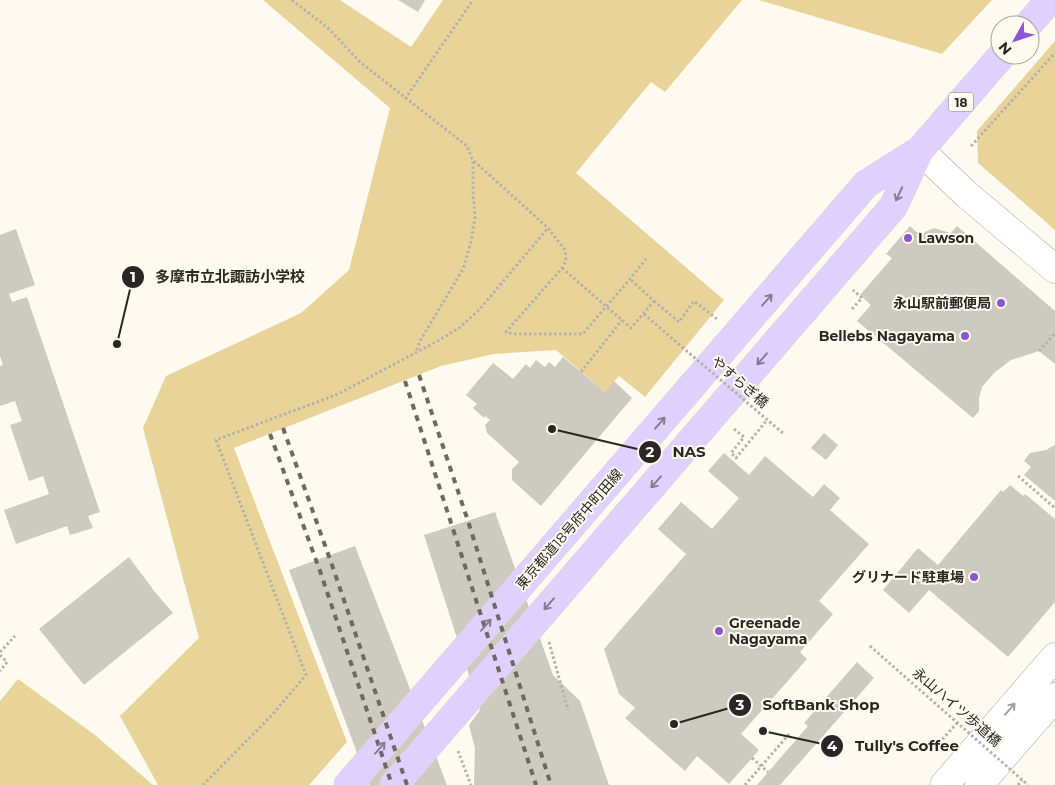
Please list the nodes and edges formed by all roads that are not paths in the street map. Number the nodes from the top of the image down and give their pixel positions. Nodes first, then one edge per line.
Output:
1 (1050, 0) edge
2 (1037, 15) edge
3 (993, 65) edge
4 (920, 150) junction
5 (1055, 269) edge
6 (1055, 657) edge
7 (1055, 697) edge
8 (348, 785) edge
9 (394, 785) edge
10 (944, 785) edge
11 (978, 785) edge

1 - 2 main road
3 - 4 main road, 東京都道18号府中町田線 / 18
4 - 5 street
8 -> 4 main road, 東京都道18号府中町田線 / 18
4 -> 9 main road, 東京都道18号府中町田線 / 18
10 -> 6 street
7 - 11 street

